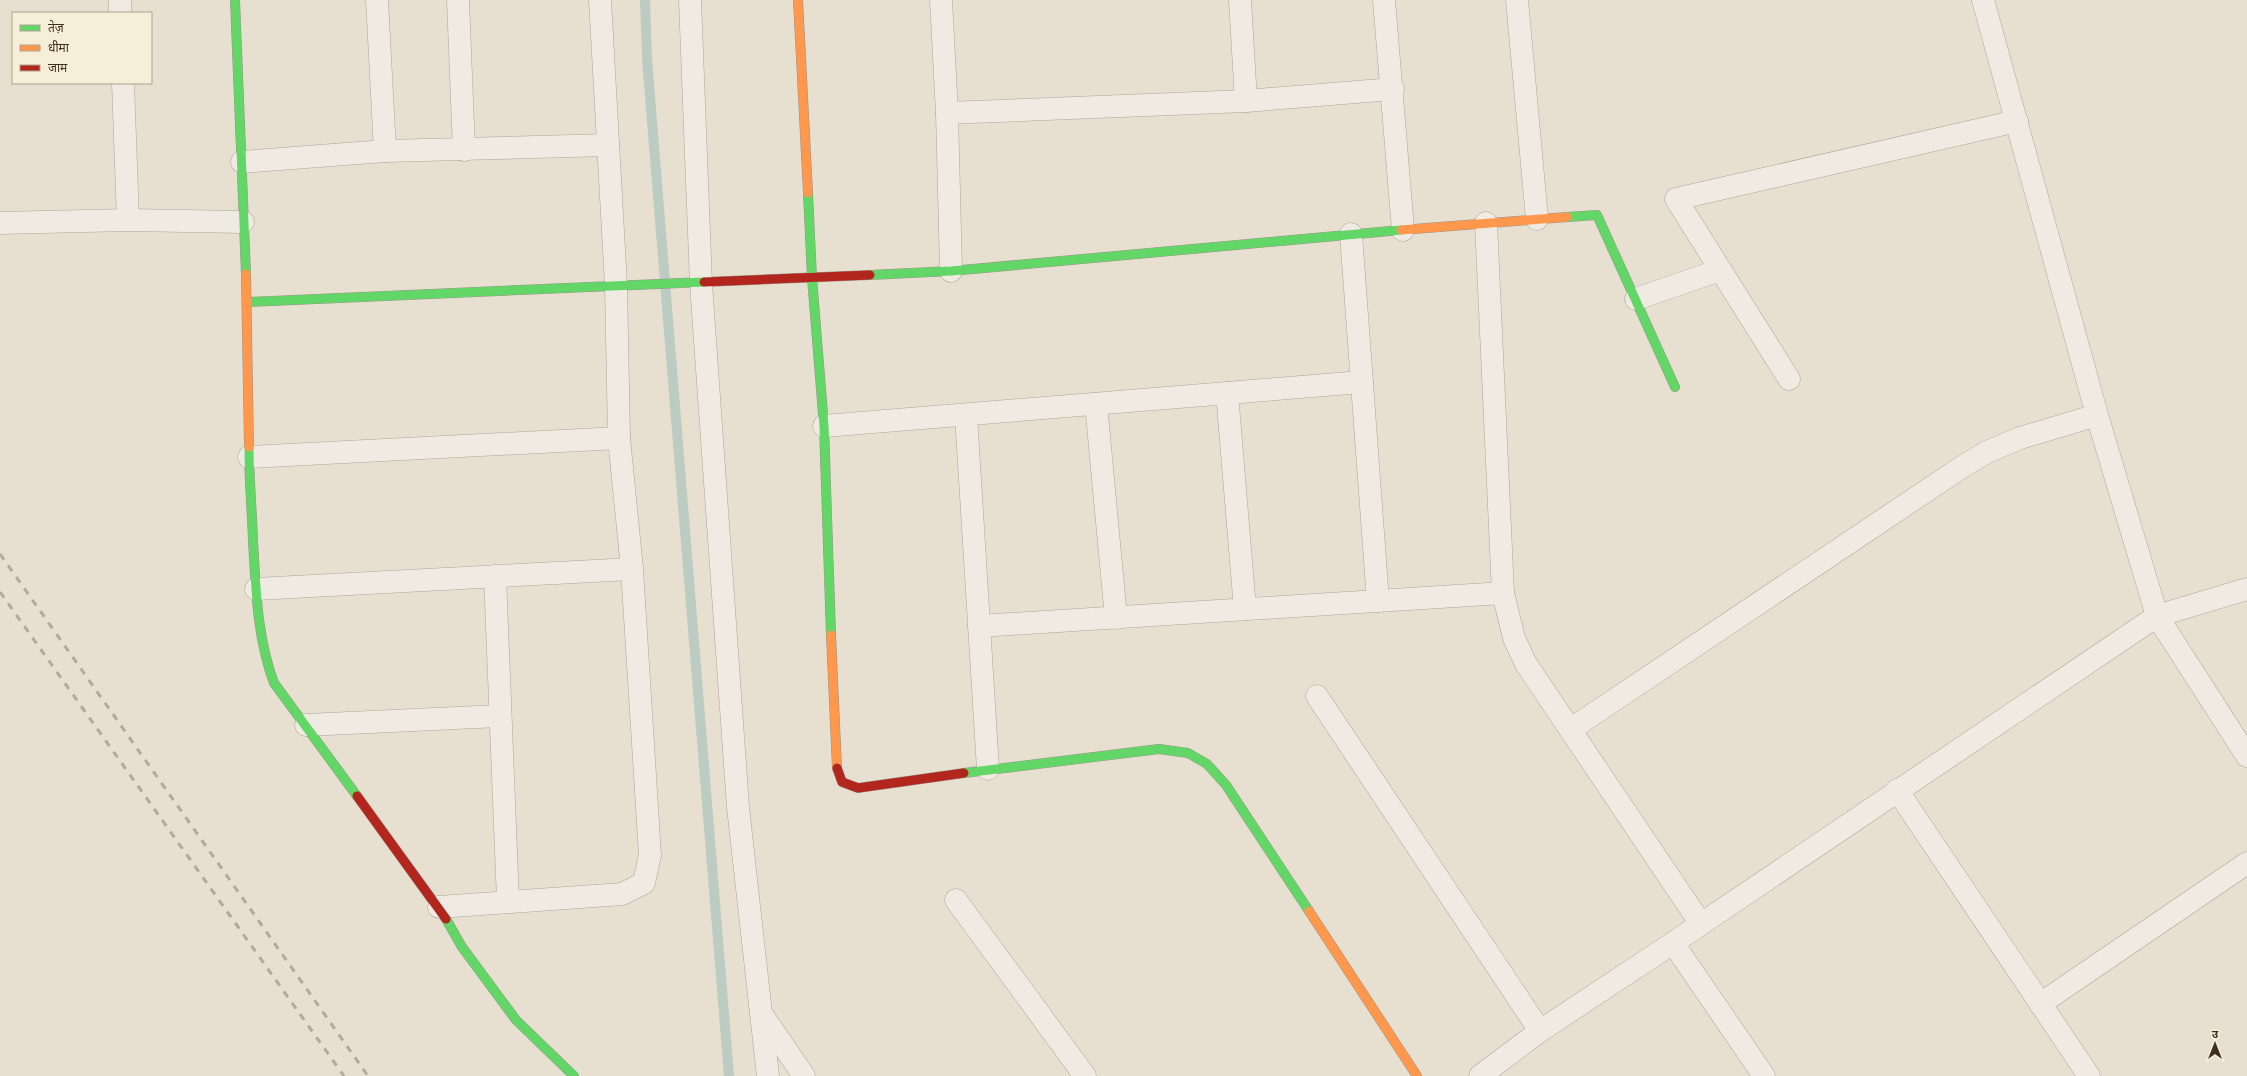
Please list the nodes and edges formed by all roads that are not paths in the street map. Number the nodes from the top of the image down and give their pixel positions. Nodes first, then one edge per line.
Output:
1 (120, 0) edge
2 (235, 0) edge
3 (377, 0) edge
4 (458, 0) edge
5 (600, 0) edge
6 (690, 0) edge
7 (798, 0) edge
8 (941, 0) edge
9 (1240, 0) edge
10 (1384, 0) edge
11 (1518, 0) edge
12 (1983, 0) edge
13 (120, 12) edge
14 (123, 84) edge
15 (1393, 89) junction
16 (1246, 102) junction
17 (947, 113) junction
18 (2017, 121) junction
19 (608, 145) junction
20 (464, 150) junction
21 (385, 151) junction
22 (242, 162) junction
23 (1537, 219) junction
24 (128, 220) junction
25 (243, 222) junction
26 (0, 223) edge
27 (1486, 223) junction
28 (1403, 230) junction
29 (1352, 234) junction
30 (1720, 270) junction
31 (951, 271) junction
32 (812, 278) junction
33 (695, 283) junction
34 (616, 285) junction
35 (1636, 299) junction
36 (247, 302) junction
37 (1789, 379) dead end
38 (1362, 382) junction
39 (1675, 387) dead end
40 (1227, 393) junction
41 (1096, 404) junction
42 (966, 415) junction
43 (2097, 415) junction
44 (824, 426) junction
45 (620, 438) junction
46 (249, 457) junction
47 (632, 569) junction
48 (495, 576) junction
49 (2247, 588) edge
50 (256, 589) junction
51 (1503, 593) junction
52 (1378, 601) junction
53 (1245, 609) junction
54 (2157, 616) junction
55 (1116, 618) junction
56 (979, 626) junction
57 (1317, 696) dead end
58 (499, 716) junction
59 (306, 725) junction
60 (1571, 730) junction
61 (2247, 756) edge
62 (988, 770) junction
63 (1897, 790) junction
64 (2247, 863) edge
65 (508, 900) junction
66 (956, 900) dead end
67 (439, 907) junction
68 (1701, 924) junction
69 (1673, 944) junction
70 (2040, 1004) junction
71 (761, 1014) junction
72 (1540, 1031) junction
73 (574, 1076) edge
74 (768, 1076) edge
75 (804, 1076) edge
76 (1085, 1076) edge
77 (1416, 1076) edge
78 (1480, 1076) edge
79 (1764, 1076) edge
80 (2089, 1076) edge

1 - 13 street
2 - 22 street
3 - 21 street
4 - 20 street
5 - 19 street
6 - 33 street
7 - 32 street
8 - 17 street
9 - 16 street
10 - 15 street
11 - 23 street
12 - 18 street
14 - 24 street
15 - 16 street
15 - 28 street
16 - 17 street
17 - 31 street
18 - 30 street
18 - 43 street
19 - 20 street
19 - 34 street
20 - 21 street
21 - 22 street
22 - 25 street
23 - 27 street
23 - 35 street
24 - 25 street
24 - 26 street
25 - 36 street
27 - 28 street
27 - 51 street
28 - 29 street
29 - 31 street
29 - 38 street
30 - 35 street
30 - 37 street
31 - 32 street
32 - 33 street
32 - 44 street
33 - 34 street
33 - 71 street
34 - 36 street
34 - 45 street
35 - 39 street
36 - 46 street
38 - 40 street
38 - 52 street
40 - 41 street
40 - 53 street
41 - 42 street
41 - 55 street
42 - 44 street
42 - 56 street
43 - 54 street
43 - 60 street
44 - 62 street
45 - 46 street
45 - 47 street
46 - 50 street
47 - 48 street
47 - 65 street
48 - 50 street
48 - 58 street
49 - 54 street
50 - 59 street
51 - 52 street
51 - 60 street
52 - 53 street
53 - 55 street
54 - 61 street
54 - 63 street
55 - 56 street
56 - 62 street
57 - 72 street
58 - 59 street
58 - 65 street
59 - 67 street
60 - 68 street
62 - 77 street
63 - 68 street
63 - 70 street
64 - 70 street
65 - 67 street
66 - 76 street
67 - 73 street
68 - 69 street
69 - 72 street
69 - 79 street
70 - 80 street
71 - 74 street
71 - 75 street
72 - 78 street

